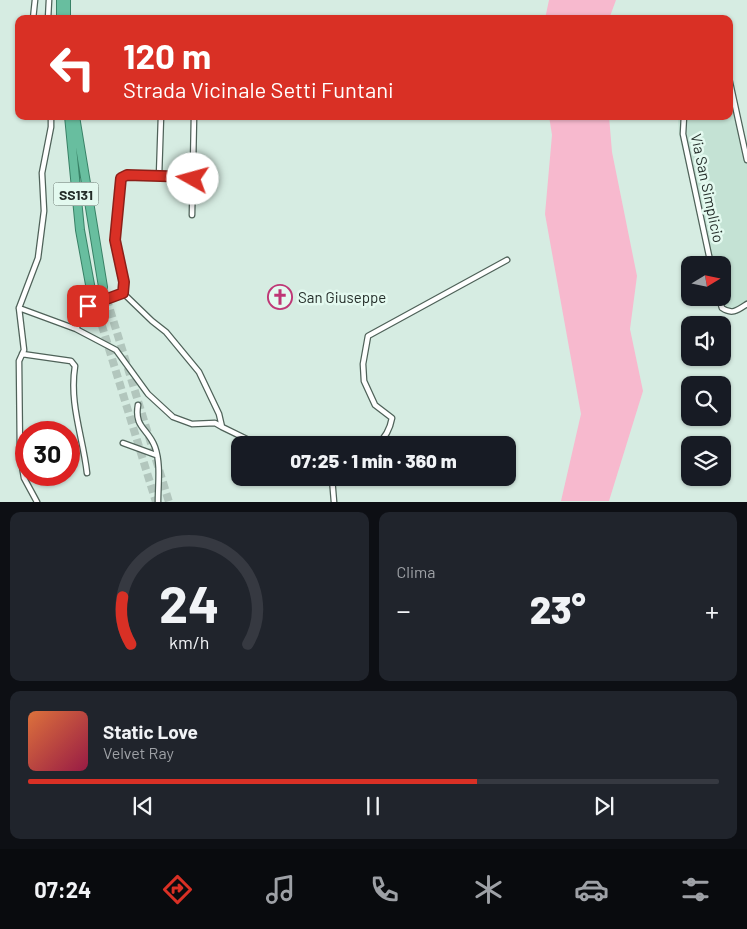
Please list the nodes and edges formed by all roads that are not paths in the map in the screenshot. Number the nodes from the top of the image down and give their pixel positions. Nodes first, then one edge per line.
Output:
1 (35, 0) edge
2 (49, 0) edge
3 (61, 0) edge
4 (66, 0) edge
5 (33, 15) edge
6 (48, 15) edge
7 (61, 15) edge
8 (66, 15) edge
9 (733, 96) edge
10 (51, 120) edge
11 (69, 120) edge
12 (76, 120) edge
13 (161, 120) edge
14 (194, 120) edge
15 (684, 120) edge
16 (747, 160) edge
17 (159, 176) junction
18 (193, 177) junction
19 (192, 215) dead end
20 (709, 256) edge
21 (507, 260) dead end
22 (102, 287) tunnel mouth
23 (91, 290) tunnel mouth
24 (123, 293) junction
25 (747, 304) edge
26 (721, 306) edge
27 (19, 308) junction
28 (76, 329) junction
29 (22, 354) junction
30 (138, 405) dead end
31 (222, 427) junction
32 (240, 436) edge
33 (385, 436) edge
34 (123, 444) dead end
35 (156, 455) junction
36 (87, 473) dead end
37 (333, 486) edge
38 (37, 502) edge
39 (158, 502) edge
40 (334, 502) edge

1 - 5 street
2 - 6 street
3 - 7 highway
4 - 8 highway
9 - 16 street
10 - 27 street
11 - 23 highway, SS131
12 - 22 highway, SS131
13 - 17 street
14 - 18 street
15 - 20 street, Via San Simplicio
17 - 18 street
17 - 24 street
18 - 19 street
21 - 33 street
24 - 28 street
24 - 31 street
25 - 26 street
27 - 28 street
27 - 29 street
28 - 31 street
29 - 36 street
29 - 38 street
30 - 35 street
31 - 32 street
34 - 35 street
35 - 39 street
37 - 40 street

